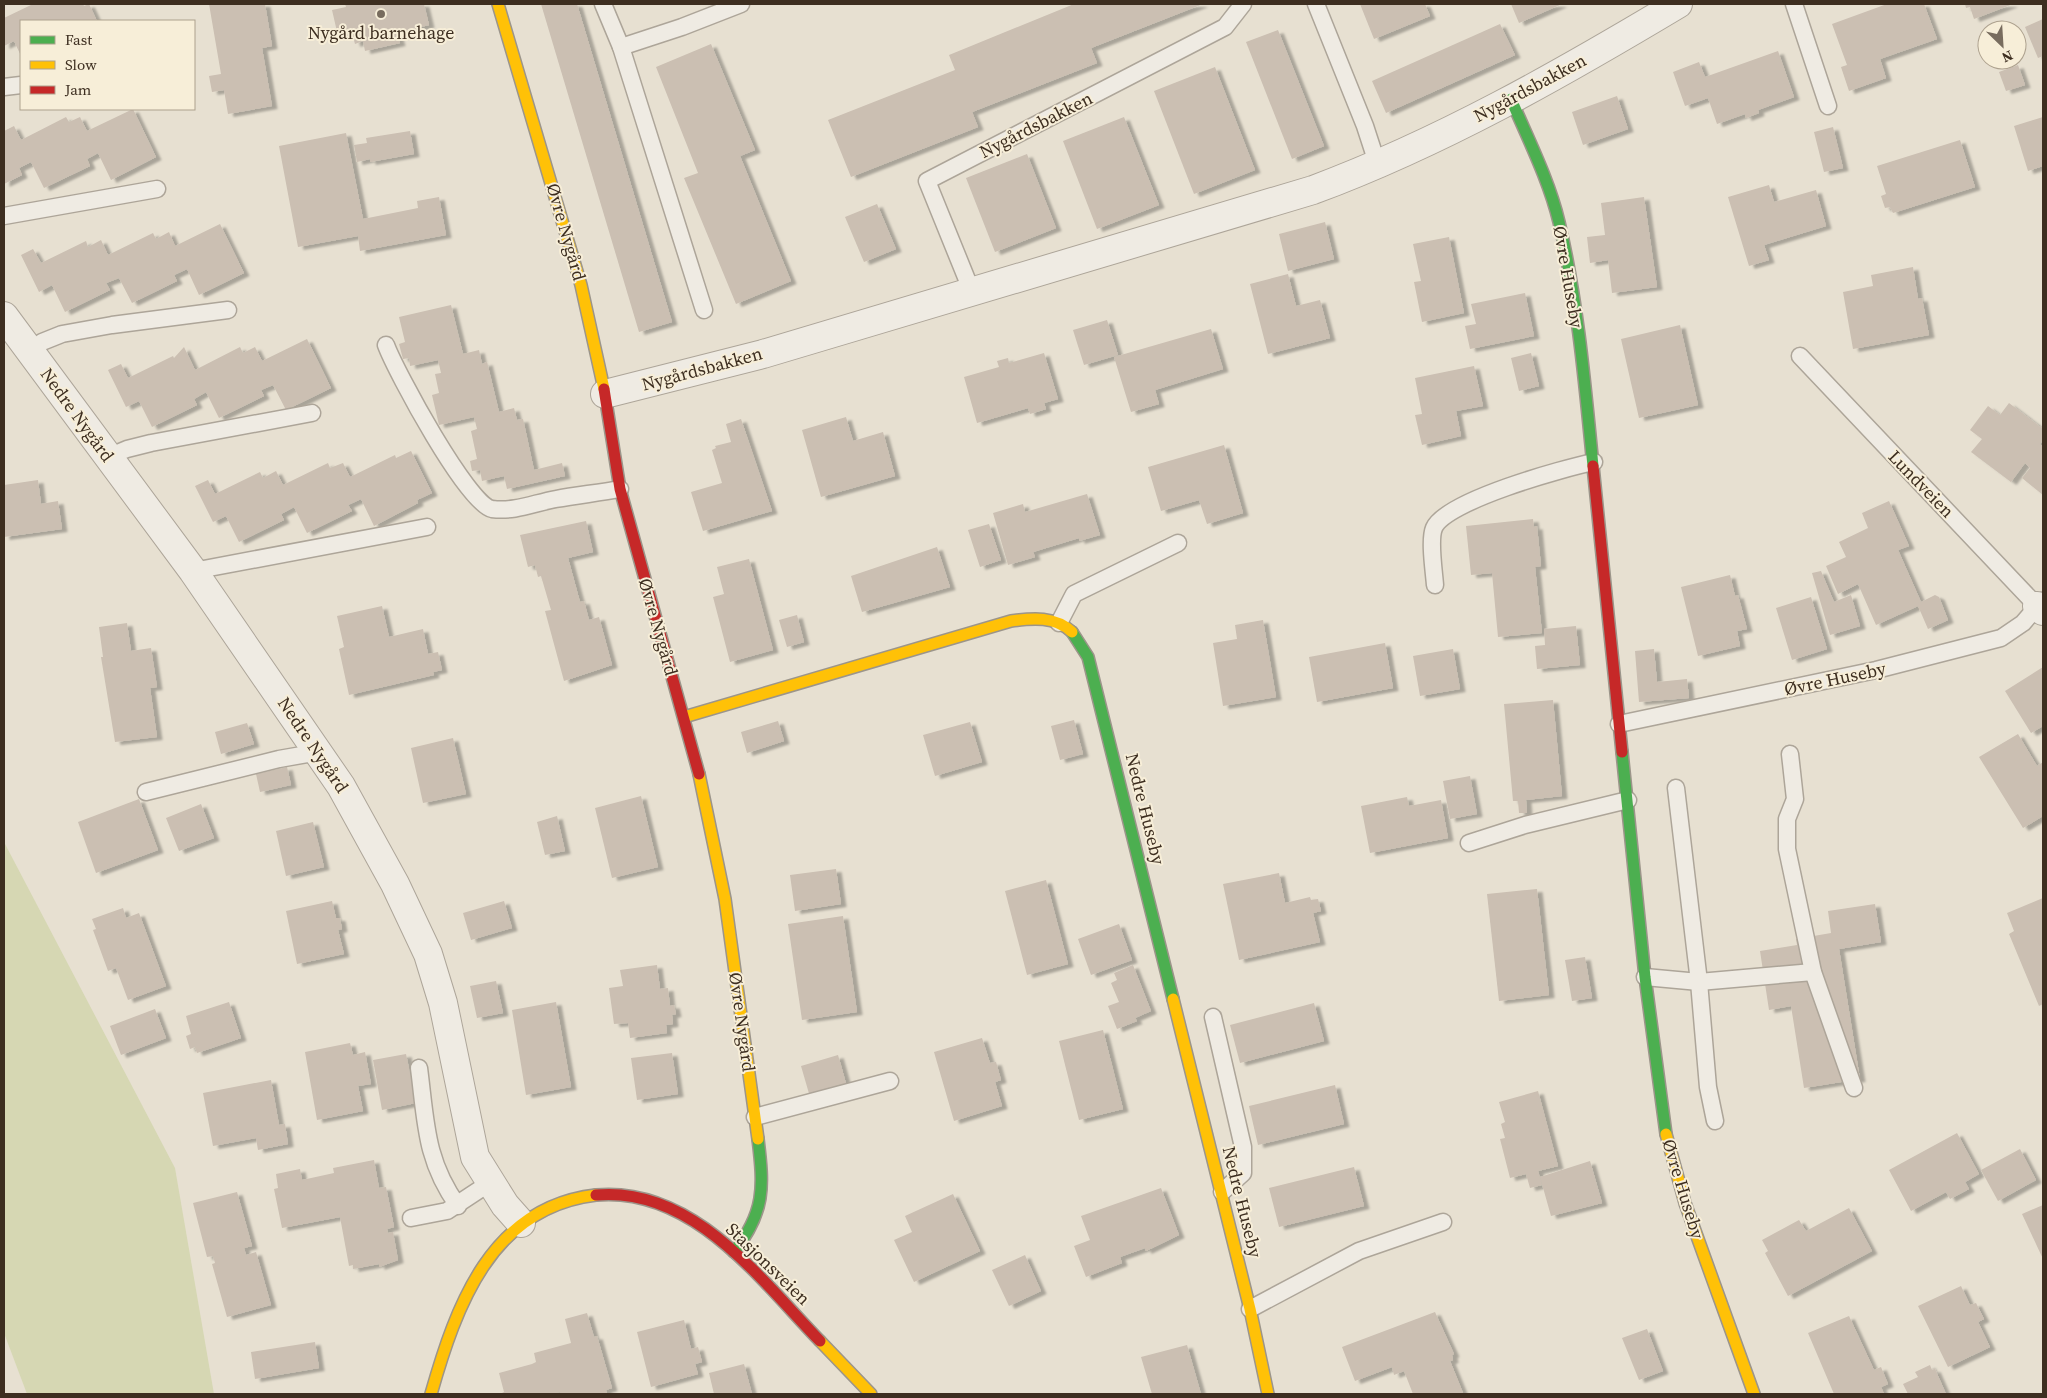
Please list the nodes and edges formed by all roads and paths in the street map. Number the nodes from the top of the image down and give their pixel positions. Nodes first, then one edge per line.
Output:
1 (498, 4) edge
2 (603, 4) edge
3 (741, 4) edge
4 (1243, 4) edge
5 (1316, 4) edge
6 (1678, 4) edge
7 (1794, 4) edge
8 (621, 47) junction
9 (20, 85) edge
10 (4, 87) edge
11 (1511, 99) junction
12 (1828, 106) dead end
13 (1378, 166) junction
14 (157, 189) dead end
15 (4, 216) edge
16 (972, 292) junction
17 (228, 310) dead end
18 (704, 310) dead end
19 (4, 316) edge
20 (386, 345) dead end
21 (31, 352) junction
22 (1800, 356) dead end
23 (605, 394) junction
24 (312, 413) dead end
25 (108, 457) junction
26 (1594, 462) junction
27 (620, 489) junction
28 (427, 527) dead end
29 (1178, 543) dead end
30 (193, 571) junction
31 (1435, 585) dead end
32 (2041, 605) edge
33 (1059, 623) junction
34 (684, 717) junction
35 (1619, 724) junction
36 (319, 752) junction
37 (1790, 754) dead end
38 (1676, 788) dead end
39 (146, 792) dead end
40 (1628, 800) junction
41 (1469, 843) dead end
42 (1813, 972) junction
43 (1645, 977) junction
44 (1699, 982) junction
45 (1213, 1017) dead end
46 (419, 1068) dead end
47 (890, 1081) dead end
48 (1854, 1088) dead end
49 (755, 1117) junction
50 (1715, 1121) dead end
51 (491, 1182) junction
52 (1222, 1192) junction
53 (458, 1206) junction
54 (411, 1218) dead end
55 (1443, 1222) dead end
56 (521, 1223) junction
57 (734, 1252) junction
58 (1250, 1309) junction
59 (431, 1394) edge
60 (871, 1394) edge
61 (1268, 1394) edge
62 (1754, 1394) edge

1 - 23 street, Øvre Nygård
2 - 8 lane
3 - 8 lane
4 - 16 lane, Nygårdsbakken
5 - 13 lane
6 - 11 street, Nygårdsbakken
7 - 12 lane
8 - 18 lane
9 - 10 lane
11 - 13 street, Nygårdsbakken
11 - 26 street, Øvre Huseby
13 - 16 street, Nygårdsbakken
14 - 15 lane
16 - 23 street, Nygårdsbakken
17 - 21 lane
19 - 21 street, Nedre Nygård
20 - 27 lane
21 - 25 street, Nedre Nygård
22 - 32 lane, Lundveien
23 - 27 street, Øvre Nygård
24 - 25 lane
25 - 30 street, Nedre Nygård
26 - 31 lane
26 - 35 street, Øvre Huseby
27 - 34 street, Øvre Nygård
28 - 30 lane
29 - 33 lane
30 - 36 street, Nedre Nygård
32 - 35 lane, Øvre Huseby
33 - 34 street, Nedre Huseby
33 - 52 street, Nedre Huseby
34 - 49 street, Øvre Nygård
35 - 40 street, Øvre Huseby
36 - 39 lane
36 - 51 street, Nedre Nygård
37 - 42 lane
38 - 44 lane
40 - 41 lane
40 - 43 street, Øvre Huseby
42 - 44 lane
42 - 48 lane
43 - 44 lane
43 - 62 street, Øvre Huseby
44 - 50 lane
45 - 52 lane
46 - 53 lane
47 - 49 lane
49 - 57 street, Øvre Nygård
51 - 53 lane
51 - 56 street, Nedre Nygård
52 - 58 street, Nedre Huseby
53 - 54 lane
55 - 58 lane
56 - 57 street, Stasjonsveien
56 - 59 street, Stasjonsveien
57 - 60 street, Stasjonsveien
58 - 61 street, Nedre Huseby

